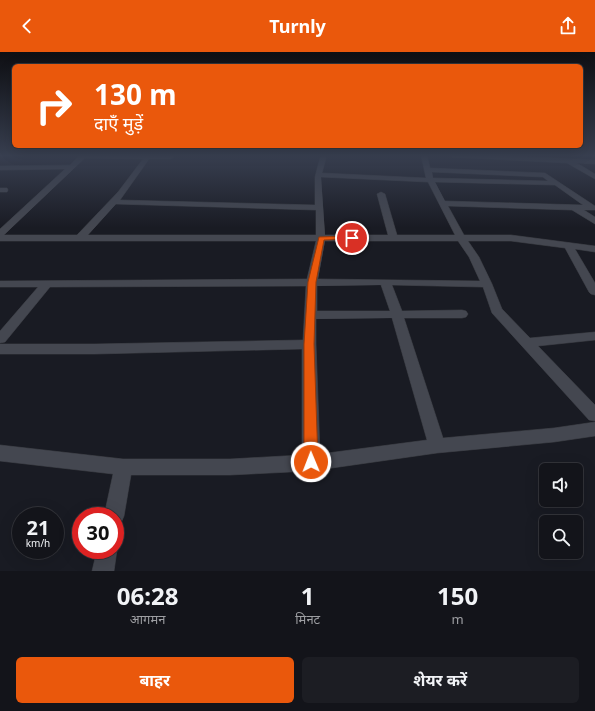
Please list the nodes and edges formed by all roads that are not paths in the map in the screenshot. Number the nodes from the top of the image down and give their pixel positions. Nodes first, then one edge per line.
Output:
1 (58, 179) edge
2 (131, 179) edge
3 (319, 179) edge
4 (430, 179) edge
5 (496, 179) edge
6 (551, 179) edge
7 (556, 183) junction
8 (381, 194) dead end
9 (113, 202) junction
10 (442, 203) junction
11 (319, 208) junction
12 (575, 208) junction
13 (594, 208) edge
14 (595, 221) edge
15 (0, 234) edge
16 (0, 238) edge
17 (321, 238) junction
18 (393, 238) junction
19 (461, 238) junction
20 (79, 239) junction
21 (568, 245) junction
22 (595, 249) edge
23 (312, 282) junction
24 (384, 282) junction
25 (0, 284) edge
26 (488, 284) junction
27 (46, 285) junction
28 (595, 292) edge
29 (397, 314) junction
30 (462, 314) dead end
31 (311, 316) junction
32 (595, 336) edge
33 (0, 339) edge
34 (309, 344) junction
35 (528, 344) junction
36 (0, 349) edge
37 (595, 415) edge
38 (595, 429) edge
39 (437, 446) junction
40 (0, 453) edge
41 (311, 462) junction
42 (123, 467) junction
43 (116, 507) edge
44 (105, 559) edge
45 (103, 571) edge

1 - 15 street
2 - 9 street
3 - 11 street
4 - 10 street
5 - 7 street
6 - 7 street
7 - 13 street
8 - 18 street
9 - 11 street
9 - 20 street
10 - 12 street
10 - 19 street
11 - 17 street
12 - 13 street
12 - 14 street
16 - 20 street
17 - 18 street
17 - 20 street
17 - 23 street
18 - 19 street
19 - 21 street
19 - 26 street
21 - 22 street
21 - 28 street
23 - 24 street
23 - 27 street
23 - 31 street
24 - 26 street
24 - 29 street
25 - 27 street
26 - 35 street
27 - 33 street
29 - 30 street
29 - 31 street
29 - 39 street
31 - 34 street
32 - 35 street
34 - 36 street
34 - 41 street
35 - 37 street
38 - 39 street
39 - 41 street
40 - 42 street
41 - 42 street
42 - 43 street
44 - 45 street

